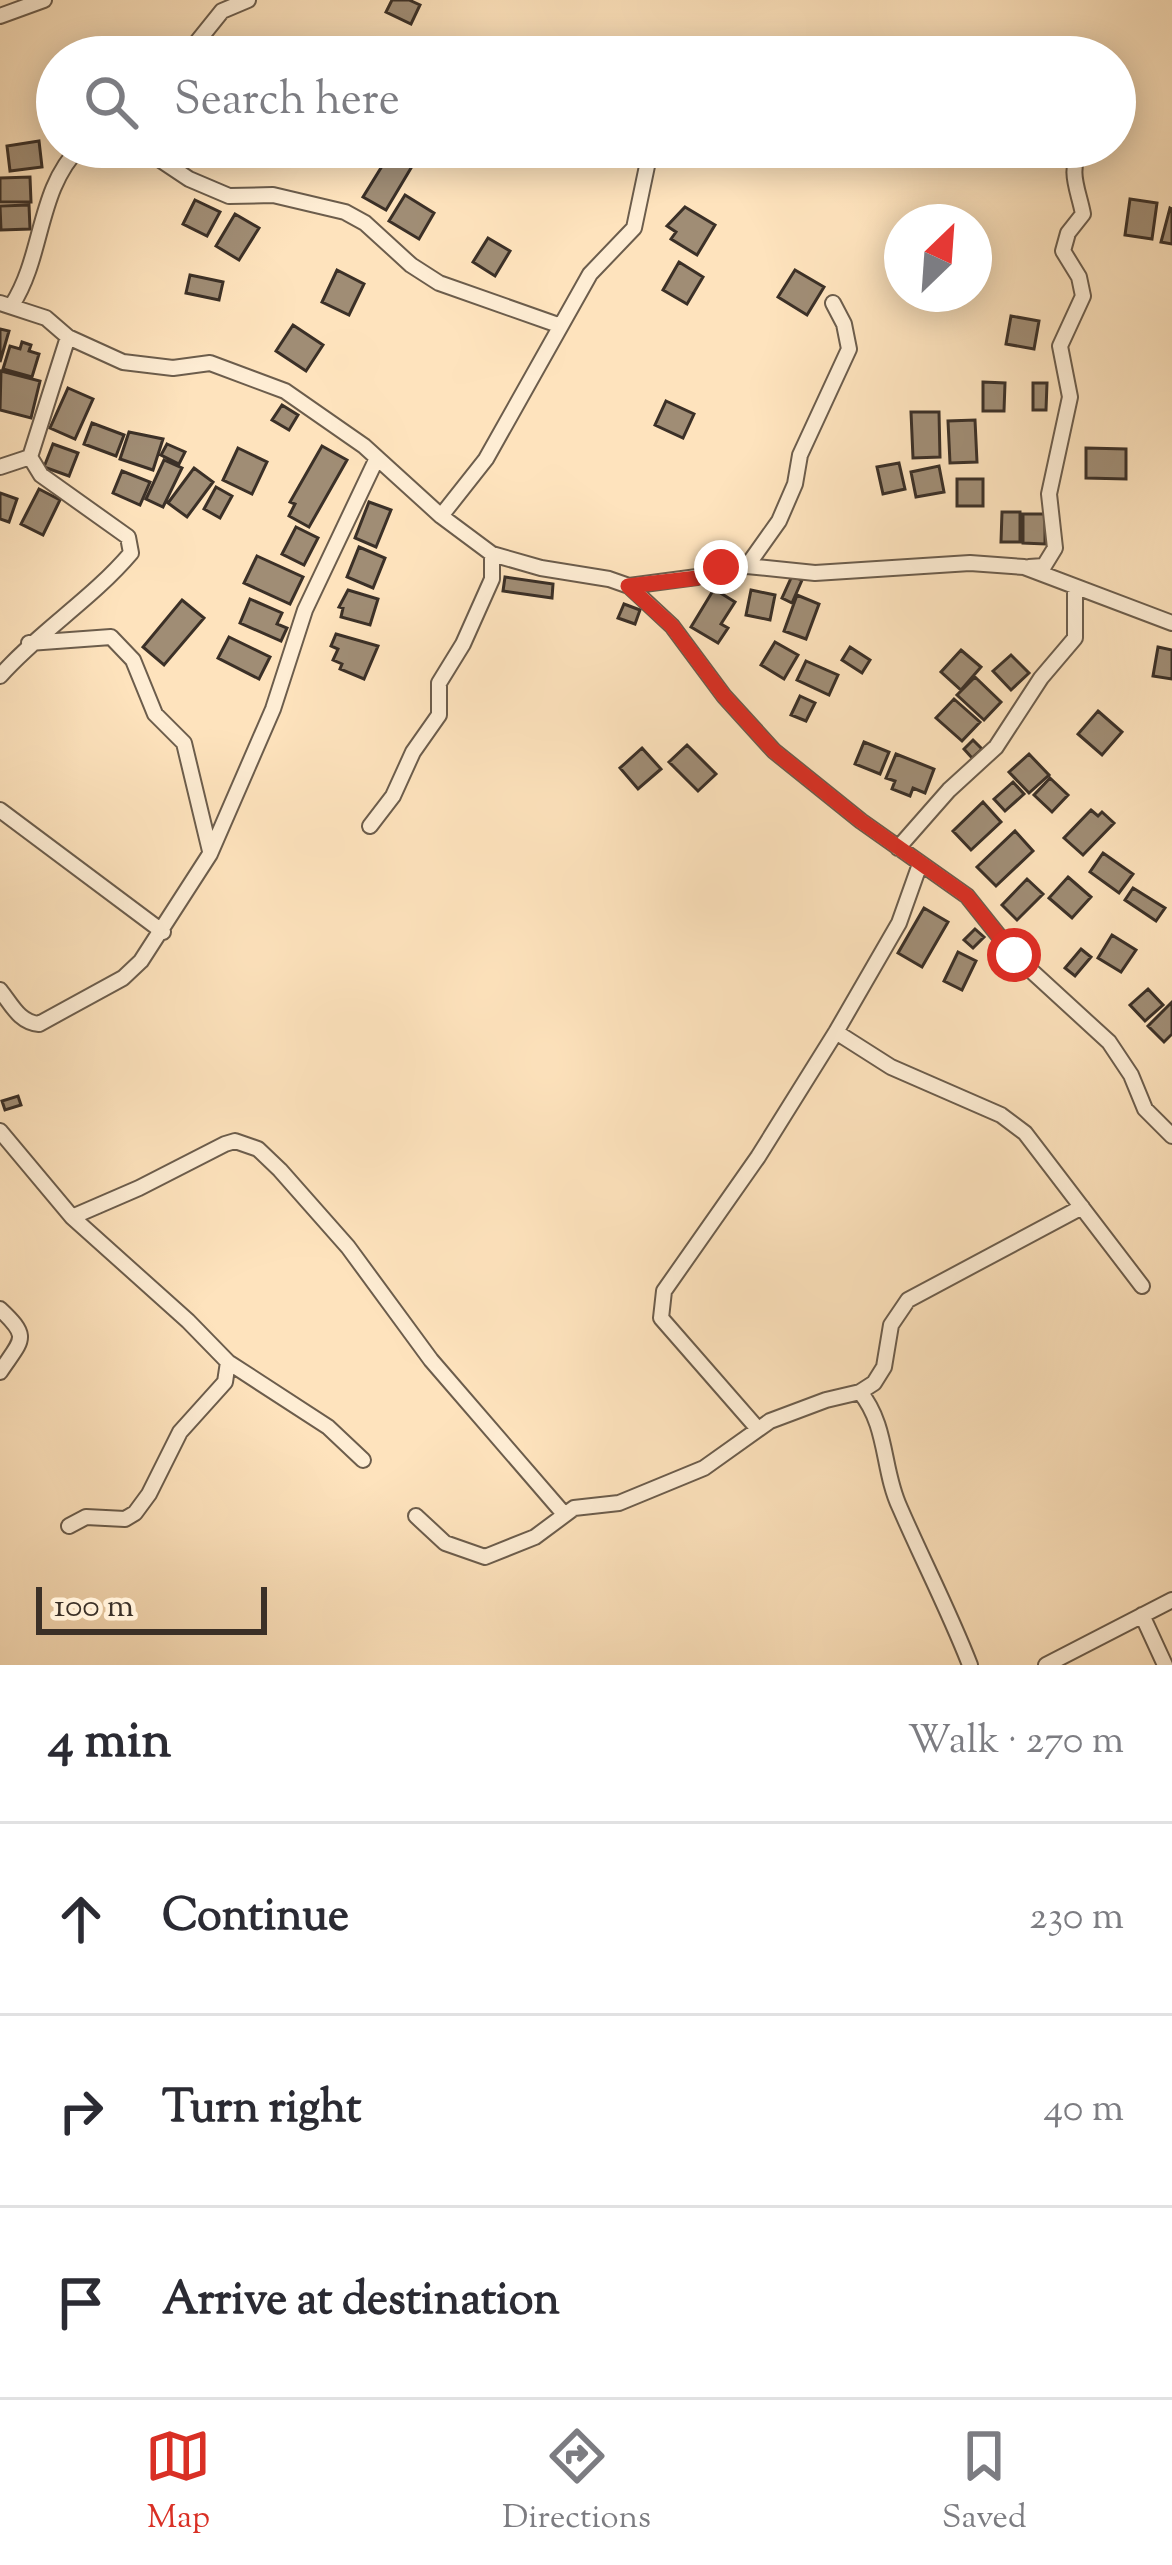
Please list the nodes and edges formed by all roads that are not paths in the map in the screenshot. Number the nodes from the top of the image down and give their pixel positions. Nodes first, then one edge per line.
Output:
1 (44, 0) edge
2 (248, 0) edge
3 (216, 6) edge
4 (0, 16) edge
5 (197, 36) edge
6 (67, 168) edge
7 (173, 168) edge
8 (647, 168) edge
9 (1073, 168) edge
10 (833, 303) dead end
11 (6, 304) edge
12 (561, 326) junction
13 (68, 337) junction
14 (30, 457) junction
15 (377, 458) junction
16 (0, 467) edge
17 (441, 516) junction
18 (492, 554) junction
19 (747, 566) junction
20 (1024, 567) junction
21 (628, 586) junction
22 (1075, 589) junction
23 (1172, 623) edge
24 (29, 643) junction
25 (0, 676) edge
26 (0, 810) edge
27 (370, 826) dead end
28 (898, 848) junction
29 (210, 854) junction
30 (920, 864) junction
31 (163, 932) junction
32 (0, 990) edge
33 (836, 1033) junction
34 (0, 1131) edge
35 (1172, 1136) edge
36 (1082, 1207) junction
37 (72, 1217) junction
38 (1142, 1286) dead end
39 (0, 1309) edge
40 (228, 1362) junction
41 (0, 1372) edge
42 (860, 1392) junction
43 (758, 1429) junction
44 (363, 1460) dead end
45 (565, 1514) junction
46 (416, 1516) dead end
47 (69, 1526) dead end
48 (1172, 1600) edge
49 (1142, 1616) junction
50 (970, 1665) edge
51 (1046, 1665) edge
52 (1166, 1665) edge

1 - 4 street
2 - 3 street
3 - 5 street
6 - 11 street
7 - 12 street
8 - 12 street
9 - 20 street
10 - 19 street
11 - 13 street
12 - 17 street
13 - 14 street
13 - 15 street
14 - 16 street
14 - 24 street
15 - 17 street
15 - 29 street
17 - 18 street
18 - 21 street
18 - 27 street
19 - 20 street
19 - 21 street
20 - 22 street
21 - 28 street
22 - 23 street
22 - 28 street
24 - 25 street
24 - 29 street
26 - 31 street
28 - 30 street
29 - 31 street
30 - 33 street
30 - 35 street
31 - 32 street
33 - 36 street
33 - 43 street
34 - 37 street
36 - 38 street
36 - 42 street
37 - 40 street
37 - 45 street
39 - 41 street
40 - 44 street
40 - 47 street
42 - 43 street
42 - 50 street
43 - 45 street
45 - 46 street
48 - 49 street
49 - 51 street
49 - 52 street

